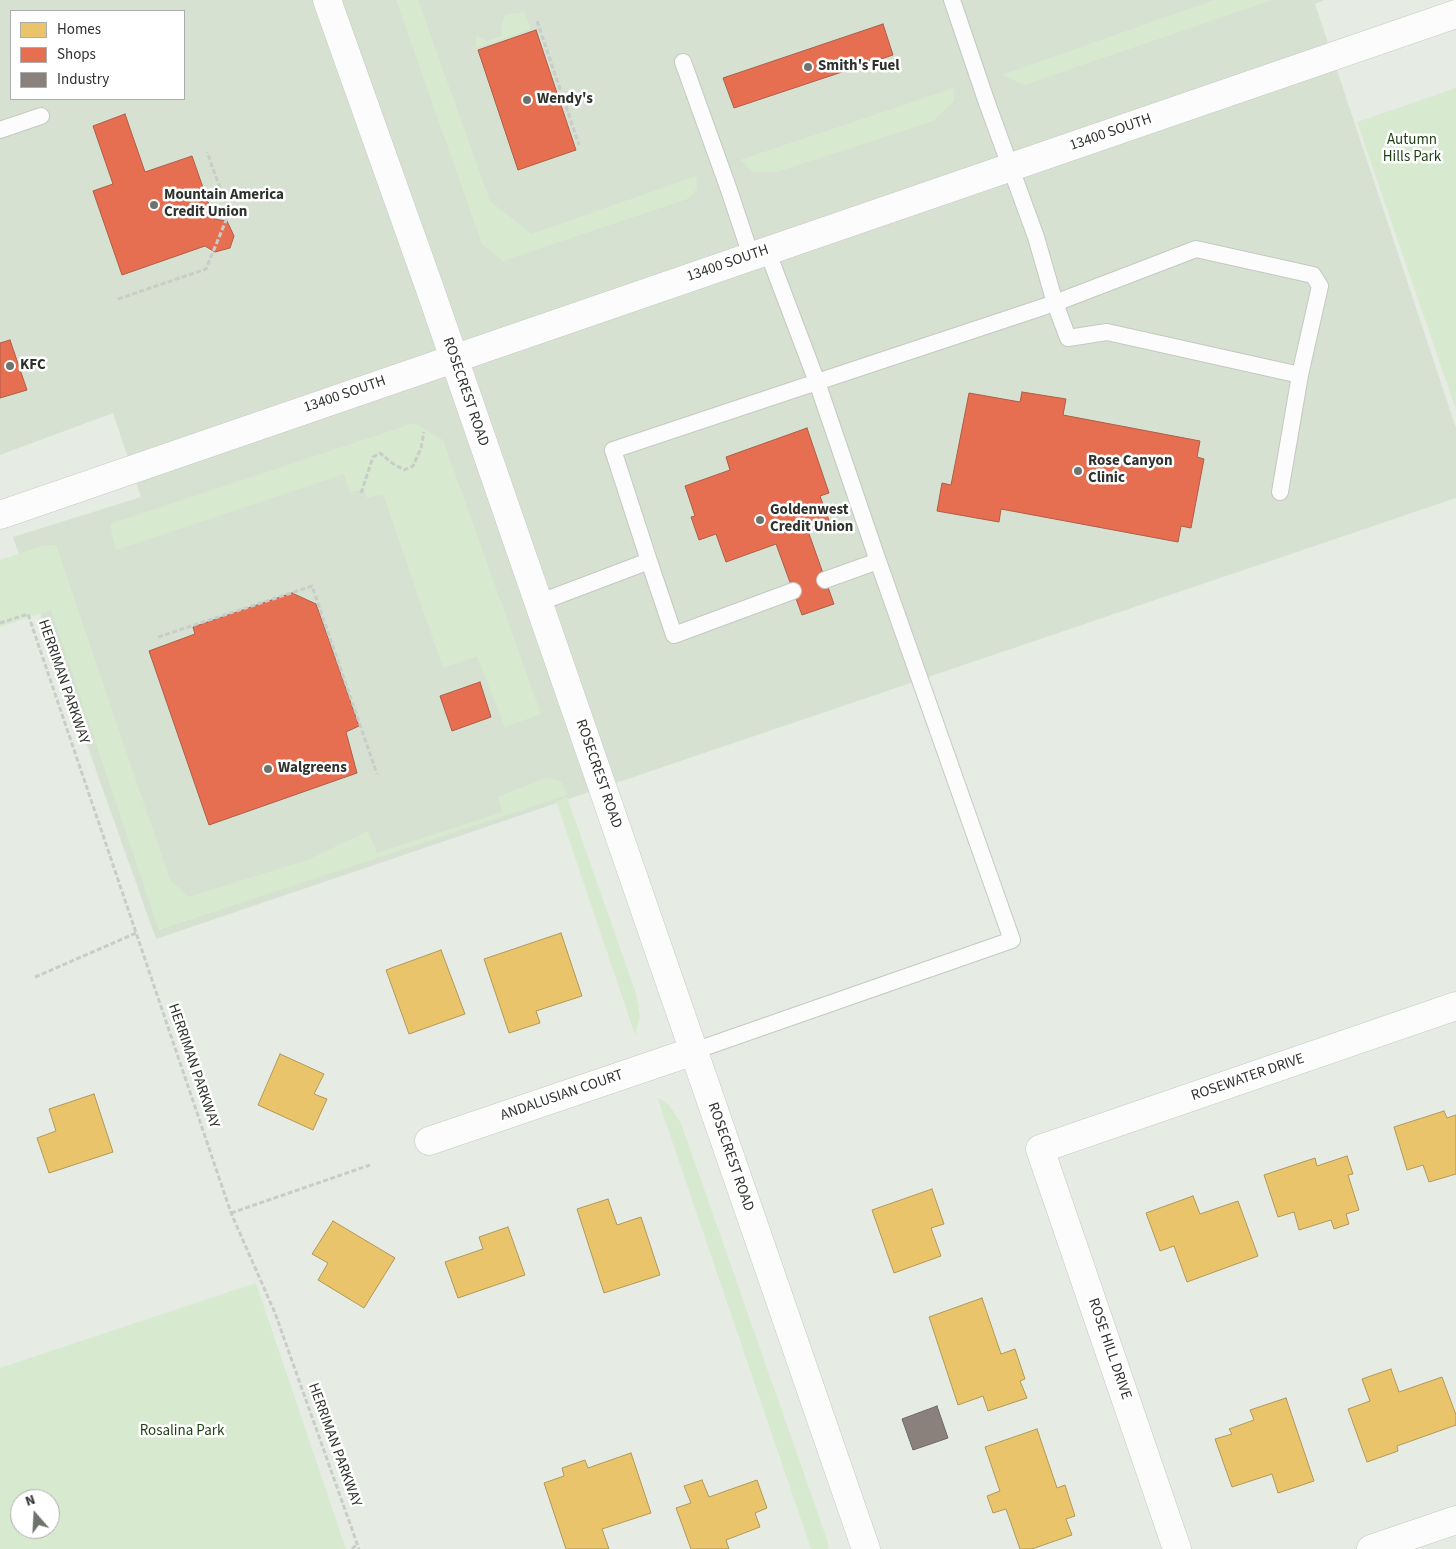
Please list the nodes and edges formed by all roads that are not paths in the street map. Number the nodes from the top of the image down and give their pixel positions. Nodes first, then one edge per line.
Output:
1 (327, 0) edge
2 (952, 0) edge
3 (1449, 10) edge
4 (683, 62) dead end
5 (41, 116) dead end
6 (0, 130) edge
7 (1011, 167) junction
8 (759, 253) junction
9 (1055, 303) junction
10 (454, 358) junction
11 (1300, 375) junction
12 (817, 382) junction
13 (1280, 492) dead end
14 (0, 515) edge
15 (649, 561) junction
16 (878, 561) junction
17 (825, 580) dead end
18 (794, 591) dead end
19 (538, 603) junction
20 (1456, 1006) edge
21 (694, 1051) junction
22 (430, 1142) dead end
23 (1040, 1149) joint
24 (1456, 1520) edge
25 (866, 1549) edge
26 (1178, 1549) edge
27 (1371, 1549) edge

1 - 10 main road, ROSECREST ROAD
2 - 7 lane
3 - 7 main road, 13400 SOUTH
4 - 8 lane
5 - 6 lane
7 - 8 main road, 13400 SOUTH
7 - 9 lane
8 - 10 main road, 13400 SOUTH
8 - 12 lane
9 - 11 lane
9 - 11 lane
9 - 12 lane
10 - 14 main road, 13400 SOUTH
10 - 19 main road, ROSECREST ROAD
11 - 13 lane
12 - 15 lane
12 - 16 lane
15 - 18 lane
15 - 19 lane
16 - 17 lane
16 - 21 lane
19 - 21 main road, ROSECREST ROAD
20 - 23 main road, ROSEWATER DRIVE
21 - 22 main road, ANDALUSIAN COURT
21 - 25 main road, ROSECREST ROAD
23 - 26 main road, ROSE HILL DRIVE
24 - 27 main road

